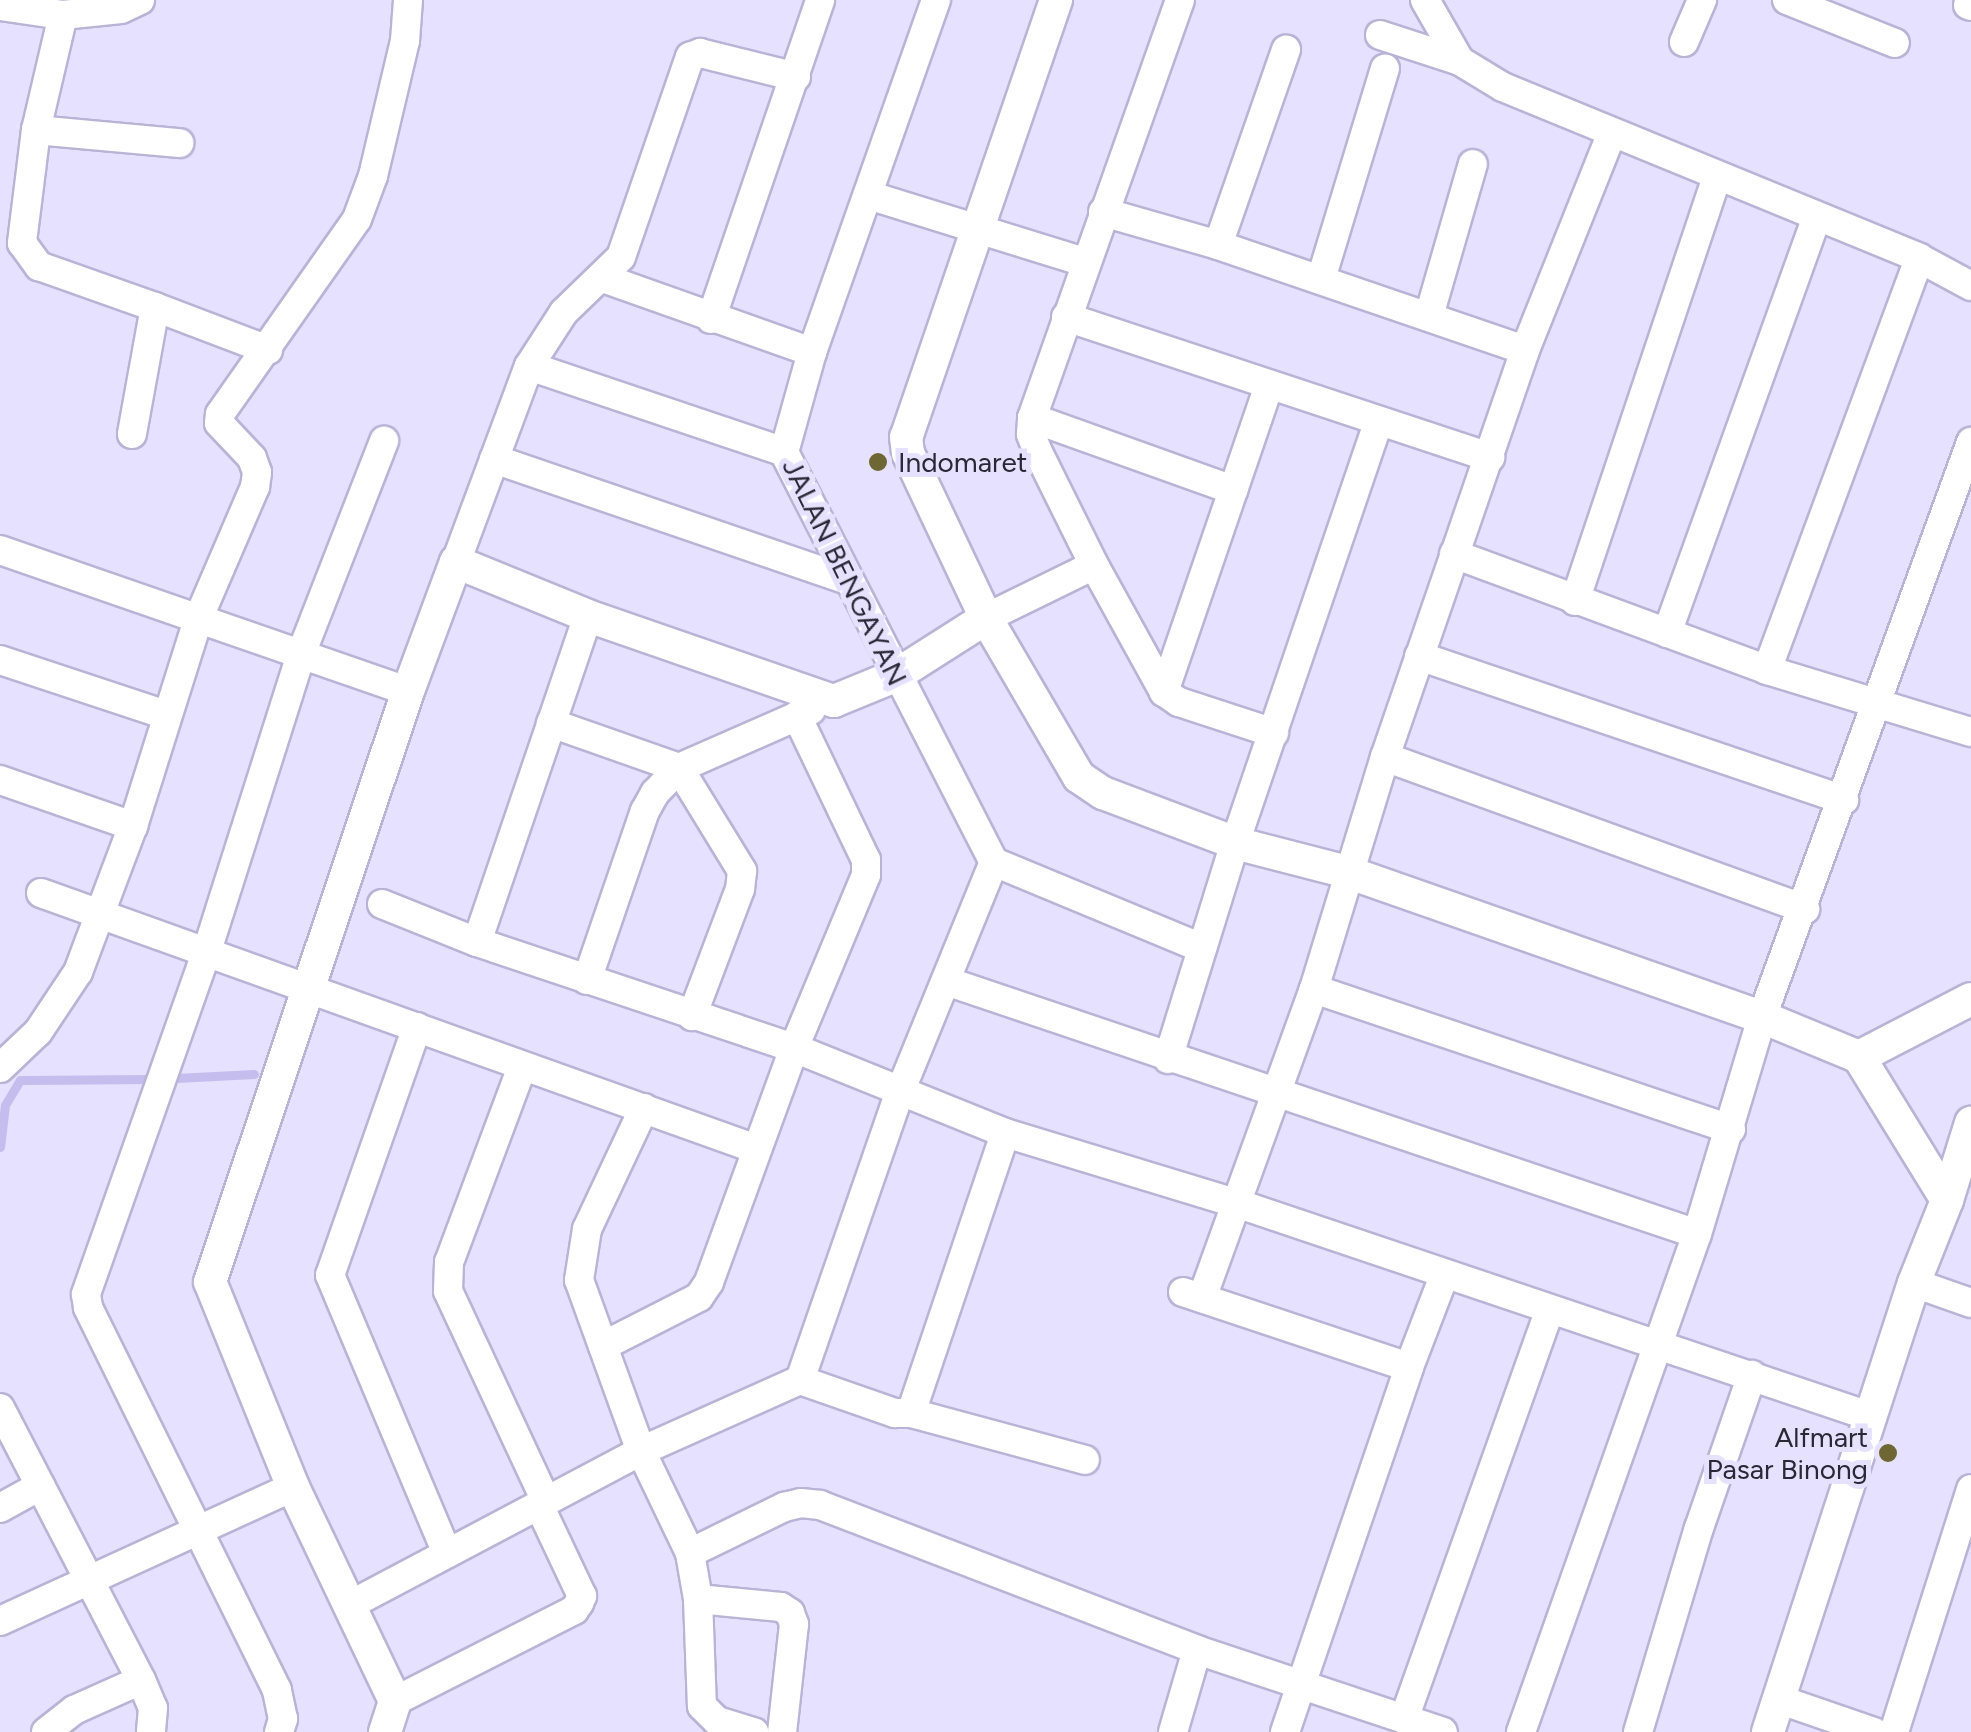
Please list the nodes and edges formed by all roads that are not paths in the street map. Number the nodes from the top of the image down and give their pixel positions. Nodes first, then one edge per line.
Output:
1 (140, 0) edge
2 (408, 0) edge
3 (820, 0) edge
4 (936, 0) edge
5 (1056, 0) edge
6 (1180, 0) edge
7 (1425, 0) edge
8 (1702, 0) edge
9 (1787, 0) edge
10 (0, 6) edge
11 (63, 14) junction
12 (1380, 35) dead end
13 (1684, 42) dead end
14 (1895, 43) dead end
15 (1286, 50) dead end
16 (1460, 61) junction
17 (1385, 68) dead end
18 (796, 77) junction
19 (36, 130) junction
20 (1612, 133) junction
21 (179, 143) dead end
22 (1472, 164) dead end
23 (1717, 177) junction
24 (868, 194) junction
25 (1102, 212) junction
26 (1817, 217) junction
27 (976, 225) junction
28 (1218, 245) junction
29 (1919, 258) junction
30 (1084, 262) junction
31 (603, 278) junction
32 (1321, 278) junction
33 (1971, 286) edge
34 (155, 307) junction
35 (1429, 316) junction
36 (1066, 317) junction
37 (711, 319) junction
38 (268, 350) junction
39 (1525, 350) junction
40 (812, 352) junction
41 (529, 366) junction
42 (1269, 386) junction
43 (1032, 418) junction
44 (1378, 422) junction
45 (132, 434) dead end
46 (384, 440) dead end
47 (1971, 442) edge
48 (784, 452) junction
49 (1490, 457) junction
50 (494, 459) junction
51 (1233, 490) junction
52 (0, 550) edge
53 (1454, 554) junction
54 (456, 562) junction
55 (1094, 565) junction
56 (847, 580) junction
57 (1575, 601) junction
58 (588, 616) junction
59 (199, 617) junction
60 (986, 618) junction
61 (1668, 634) junction
62 (301, 654) junction
63 (1420, 656) junction
64 (0, 660) edge
65 (1767, 670) junction
66 (895, 676) junction
67 (408, 691) junction
68 (1164, 692) junction
69 (834, 701) junction
70 (1878, 704) junction
71 (166, 715) junction
72 (797, 716) junction
73 (551, 723) junction
74 (1971, 732) edge
75 (1274, 733) junction
76 (1385, 757) junction
77 (679, 768) junction
78 (0, 780) edge
79 (1844, 800) junction
80 (134, 826) junction
81 (1235, 842) junction
82 (994, 862) junction
83 (1347, 872) junction
84 (41, 893) dead end
85 (382, 904) dead end
86 (1805, 908) junction
87 (99, 913) junction
88 (477, 942) junction
89 (1202, 948) junction
90 (206, 954) junction
91 (587, 980) junction
92 (946, 980) junction
93 (310, 989) junction
94 (1314, 990) junction
95 (1971, 999) edge
96 (692, 1016) junction
97 (1762, 1017) junction
98 (416, 1027) junction
99 (794, 1048) junction
100 (1859, 1057) junction
101 (1168, 1058) junction
102 (0, 1068) edge
103 (522, 1068) junction
104 (900, 1092) junction
105 (1275, 1095) junction
106 (644, 1108) junction
107 (1971, 1122) edge
108 (1731, 1129) junction
109 (1005, 1134) junction
110 (756, 1149) junction
111 (1947, 1200) junction
112 (1239, 1204) junction
113 (1698, 1234) junction
114 (1444, 1276) junction
115 (1914, 1283) junction
116 (1971, 1303) edge
117 (1549, 1311) junction
118 (1659, 1344) junction
119 (603, 1346) junction
120 (1409, 1367) junction
121 (1752, 1375) junction
122 (800, 1380) junction
123 (0, 1408) edge
124 (911, 1413) junction
125 (1872, 1417) junction
126 (641, 1452) junction
127 (1085, 1460) dead end
128 (40, 1486) junction
129 (293, 1487) junction
130 (1971, 1488) edge
131 (542, 1503) junction
132 (0, 1508) edge
133 (198, 1528) junction
134 (690, 1552) junction
135 (447, 1553) junction
136 (86, 1580) junction
137 (698, 1599) junction
138 (350, 1605) junction
139 (0, 1621) edge
140 (1197, 1650) junction
141 (141, 1680) junction
142 (1301, 1686) junction
143 (1781, 1700) junction
144 (390, 1716) edge
145 (1404, 1719) junction
146 (46, 1732) edge
147 (151, 1732) edge
148 (279, 1732) edge
149 (754, 1732) edge
150 (782, 1732) edge
151 (1173, 1732) edge
152 (1286, 1732) edge
153 (1443, 1732) edge
154 (1521, 1732) edge
155 (1638, 1732) edge
156 (1768, 1732) edge
157 (1874, 1732) edge
158 (1894, 1732) edge

1 - 11 street
2 - 38 street
3 - 18 street
4 - 24 street, JALAN BENGAYAN
5 - 27 street
6 - 25 street
7 - 16 street
8 - 13 street
9 - 14 street
10 - 11 street
11 - 19 street
12 - 16 street
15 - 28 street
16 - 20 street
17 - 32 street
18 - 31 street
18 - 37 street
19 - 21 street
19 - 34 street
20 - 23 street
20 - 39 street
22 - 35 street
23 - 26 street
23 - 57 street
24 - 27 street
24 - 40 street, JALAN BENGAYAN
25 - 28 street
25 - 30 street
26 - 29 street
26 - 61 street
27 - 30 street
27 - 60 street
28 - 32 street
29 - 33 street
29 - 65 street
30 - 36 street
31 - 37 street
31 - 41 street
32 - 35 street
34 - 38 street
34 - 45 street
35 - 39 street
36 - 42 street
36 - 43 street
37 - 40 street
38 - 59 street
39 - 49 street
40 - 48 street, JALAN BENGAYAN
41 - 48 street
41 - 50 street
42 - 44 street
42 - 51 street
43 - 51 street
43 - 55 street
44 - 49 street
44 - 75 street
46 - 62 street
47 - 70 street
48 - 56 street, JALAN BENGAYAN
49 - 53 street
50 - 54 street
50 - 56 street
51 - 68 street
52 - 59 street
53 - 57 street
53 - 63 street
54 - 58 street
54 - 67 street
55 - 60 street
55 - 68 street
56 - 66 street, JALAN BENGAYAN
57 - 61 street
58 - 69 street
58 - 73 street
59 - 62 street
59 - 71 street
60 - 66 street
60 - 81 street
61 - 65 street
62 - 67 street
62 - 90 street
63 - 76 street
63 - 79 street
64 - 71 street
65 - 70 street
66 - 69 street
66 - 82 street, JALAN BENGAYAN
67 - 93 street
68 - 75 street
69 - 72 street
70 - 74 street
70 - 79 street
71 - 80 street
72 - 77 street
72 - 99 street
73 - 77 street
73 - 88 street
75 - 81 street
76 - 83 street
76 - 86 street
77 - 91 street
77 - 96 street
78 - 80 street
79 - 86 street
80 - 87 street
81 - 83 street
81 - 89 street
82 - 89 street
82 - 92 street
83 - 94 street
83 - 97 street
84 - 87 street
85 - 88 street
86 - 97 street
87 - 90 street
87 - 102 street
88 - 91 street
89 - 101 street
90 - 93 street
90 - 133 street
91 - 96 street
92 - 101 street
92 - 104 street
93 - 98 street
93 - 129 street
94 - 105 street
94 - 108 street
95 - 100 street
96 - 99 street
97 - 100 street
97 - 108 street
98 - 103 street
98 - 135 street
99 - 104 street
99 - 110 street
100 - 111 street
101 - 105 street
103 - 106 street
103 - 131 street
104 - 109 street
104 - 122 street
105 - 112 street
105 - 113 street
106 - 110 street
106 - 119 street
107 - 111 street
108 - 113 street
109 - 112 street
109 - 124 street
110 - 119 street
111 - 115 street
112 - 114 street
112 - 120 street
113 - 118 street
114 - 117 street
114 - 120 street
115 - 116 street
115 - 125 street
117 - 118 street
117 - 145 street
118 - 121 street
118 - 154 street
119 - 126 street
120 - 142 street
121 - 125 street
121 - 155 street
122 - 124 street
122 - 126 street
123 - 128 street
124 - 127 street
125 - 143 street
126 - 131 street
126 - 134 street
128 - 132 street
128 - 136 street
129 - 133 street
129 - 138 street
130 - 158 street
131 - 135 street
131 - 144 street
133 - 136 street
133 - 148 street
134 - 137 street
134 - 140 street
135 - 138 street
136 - 139 street
136 - 141 street
137 - 149 street
137 - 150 street
138 - 144 street
140 - 142 street
140 - 151 street
141 - 146 street
141 - 147 street
142 - 145 street
142 - 152 street
143 - 156 street
143 - 157 street
145 - 153 street

